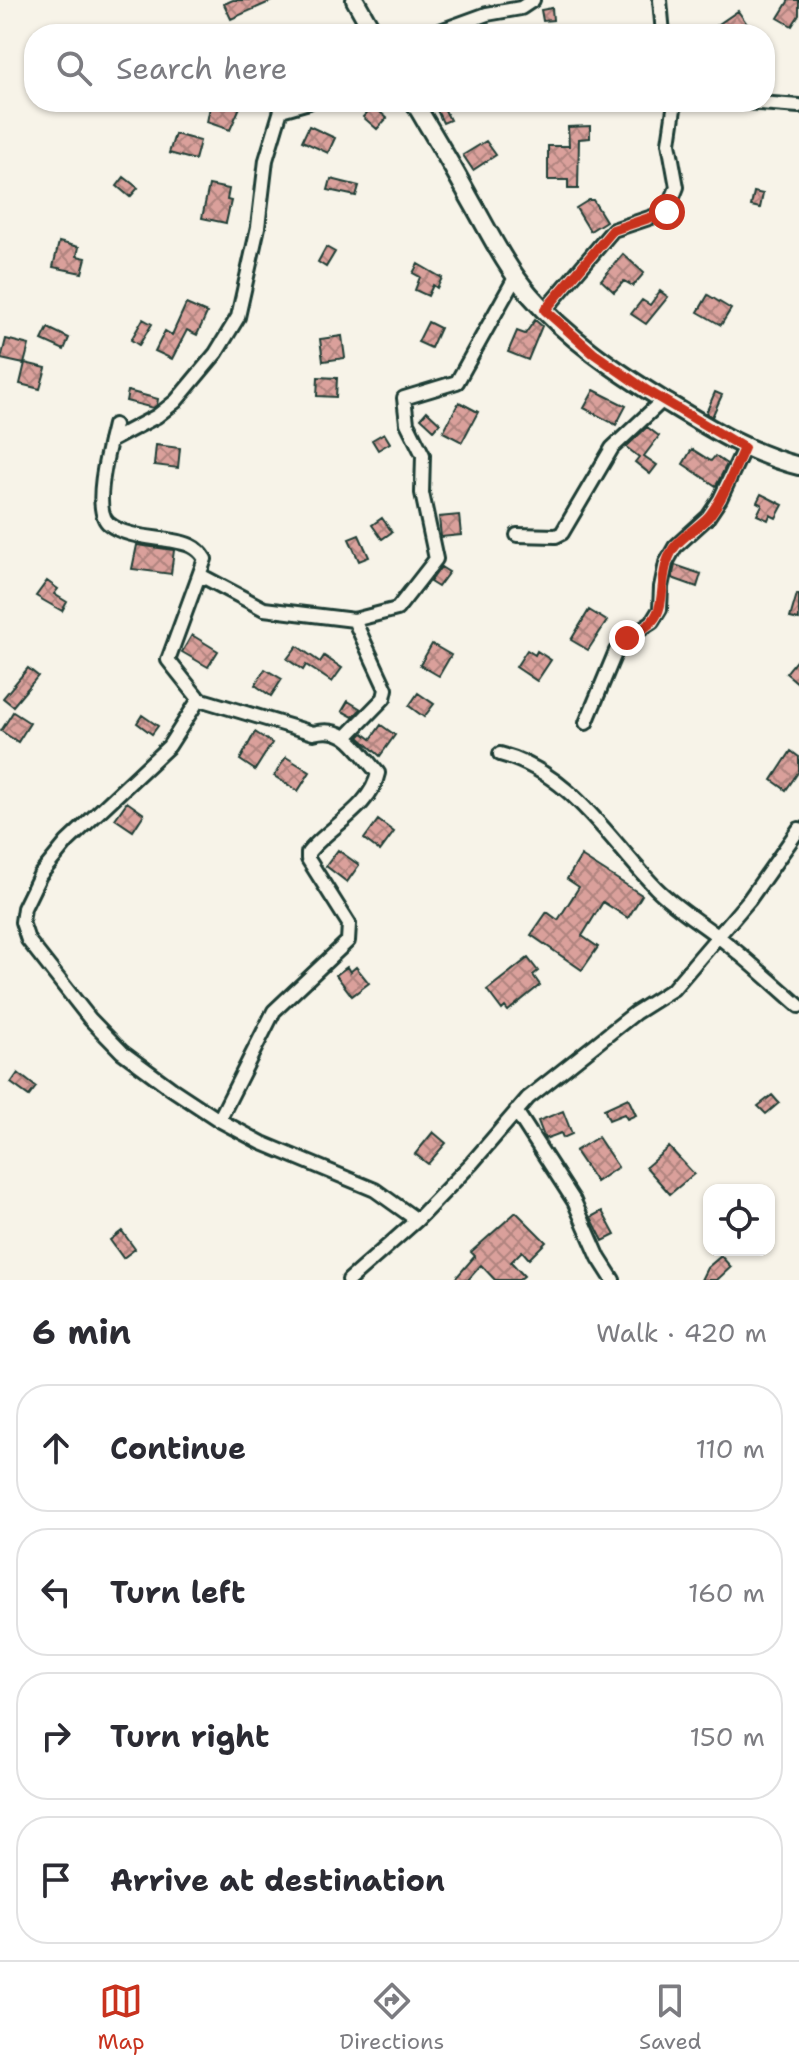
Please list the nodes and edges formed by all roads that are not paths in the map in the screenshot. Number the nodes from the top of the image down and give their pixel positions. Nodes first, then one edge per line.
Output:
1 (355, 0) edge
2 (533, 0) edge
3 (660, 0) edge
4 (368, 24) edge
5 (460, 24) edge
6 (662, 24) edge
7 (775, 104) edge
8 (799, 106) edge
9 (280, 112) edge
10 (420, 112) edge
11 (674, 112) edge
12 (516, 276) junction
13 (545, 310) junction
14 (663, 400) junction
15 (114, 425) dead end
16 (110, 441) junction
17 (744, 448) junction
18 (799, 466) edge
19 (517, 535) dead end
20 (200, 575) junction
21 (354, 620) junction
22 (199, 699) junction
23 (586, 723) dead end
24 (347, 736) junction
25 (500, 754) dead end
26 (799, 829) edge
27 (719, 937) junction
28 (799, 1006) edge
29 (516, 1111) junction
30 (219, 1120) junction
31 (417, 1220) junction
32 (349, 1280) edge
33 (613, 1280) edge

1 - 4 street
2 - 5 street
3 - 6 street
7 - 8 street
9 - 16 street
10 - 12 street
11 - 13 street
12 - 13 street
12 - 21 street
13 - 14 street
14 - 17 street
14 - 19 street
15 - 16 street
16 - 20 street
17 - 18 street
17 - 23 street
20 - 21 street
20 - 22 street
21 - 24 street
22 - 24 street
22 - 30 street
24 - 30 street
25 - 27 street
26 - 27 street
27 - 28 street
27 - 29 street
29 - 31 street
29 - 33 street
30 - 31 street
31 - 32 street

